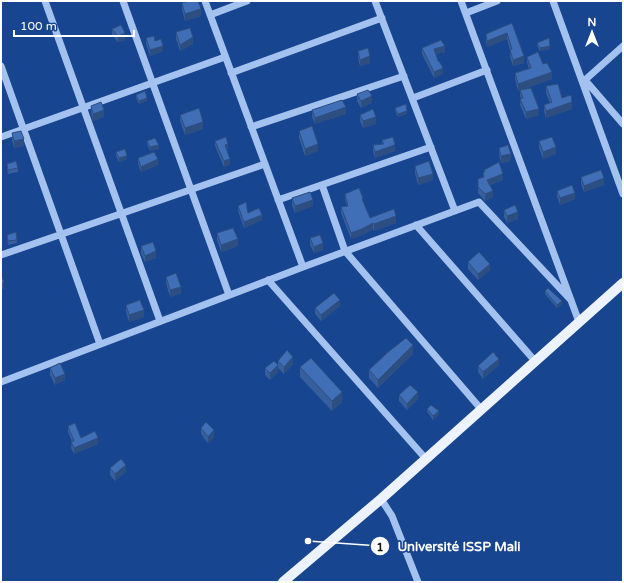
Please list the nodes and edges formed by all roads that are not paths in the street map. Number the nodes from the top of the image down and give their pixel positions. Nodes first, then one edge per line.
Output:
1 (45, 1) edge
2 (123, 1) edge
3 (205, 1) edge
4 (247, 1) edge
5 (375, 1) edge
6 (461, 1) edge
7 (497, 1) edge
8 (553, 1) edge
9 (466, 12) junction
10 (210, 14) junction
11 (382, 18) junction
12 (623, 46) edge
13 (225, 57) junction
14 (1, 66) edge
15 (487, 70) junction
16 (231, 73) junction
17 (404, 76) junction
18 (152, 83) junction
19 (413, 98) junction
20 (83, 108) junction
21 (623, 124) edge
22 (251, 127) junction
23 (24, 129) junction
24 (1, 137) edge
25 (431, 147) junction
26 (265, 164) junction
27 (322, 185) junction
28 (191, 189) junction
29 (623, 194) edge
30 (278, 200) junction
31 (455, 211) junction
32 (121, 213) junction
33 (416, 225) junction
34 (61, 234) junction
35 (345, 251) junction
36 (1, 255) edge
37 (302, 266) junction
38 (268, 280) junction
39 (623, 283) edge
40 (229, 295) junction
41 (571, 300) junction
42 (160, 321) junction
43 (579, 322) junction
44 (100, 344) junction
45 (535, 361) junction
46 (1, 382) edge
47 (481, 409) junction
48 (426, 459) junction
49 (381, 499) junction
50 (289, 580) edge
51 (418, 582) edge

1 - 20 street
2 - 18 street
3 - 10 street
4 - 10 street
5 - 11 street
6 - 9 street
7 - 9 street
8 - 29 street
9 - 15 street
10 - 13 street
11 - 16 street
11 - 17 street
12 - 21 street
13 - 16 street
13 - 18 street
14 - 23 street
15 - 19 street
15 - 41 street
16 - 22 street
17 - 19 street
17 - 22 street
18 - 20 street
18 - 28 street
19 - 25 street
20 - 23 street
20 - 32 street
22 - 26 street
23 - 24 street
23 - 34 street
25 - 27 street
25 - 31 street
26 - 28 street
26 - 30 street
27 - 30 street
27 - 35 street
28 - 32 street
28 - 40 street
30 - 37 street
31 - 33 street
31 - 41 street
32 - 34 street
32 - 42 street
33 - 35 street
33 - 45 street
34 - 36 street
34 - 44 street
35 - 37 street
35 - 47 street
37 - 38 street
38 - 40 street
38 - 48 street
39 - 43 main road
40 - 42 street
41 - 43 street
42 - 44 street
43 - 45 main road
44 - 46 street
45 - 47 main road
47 - 48 main road
48 - 49 main road
49 - 50 main road
49 - 51 street

